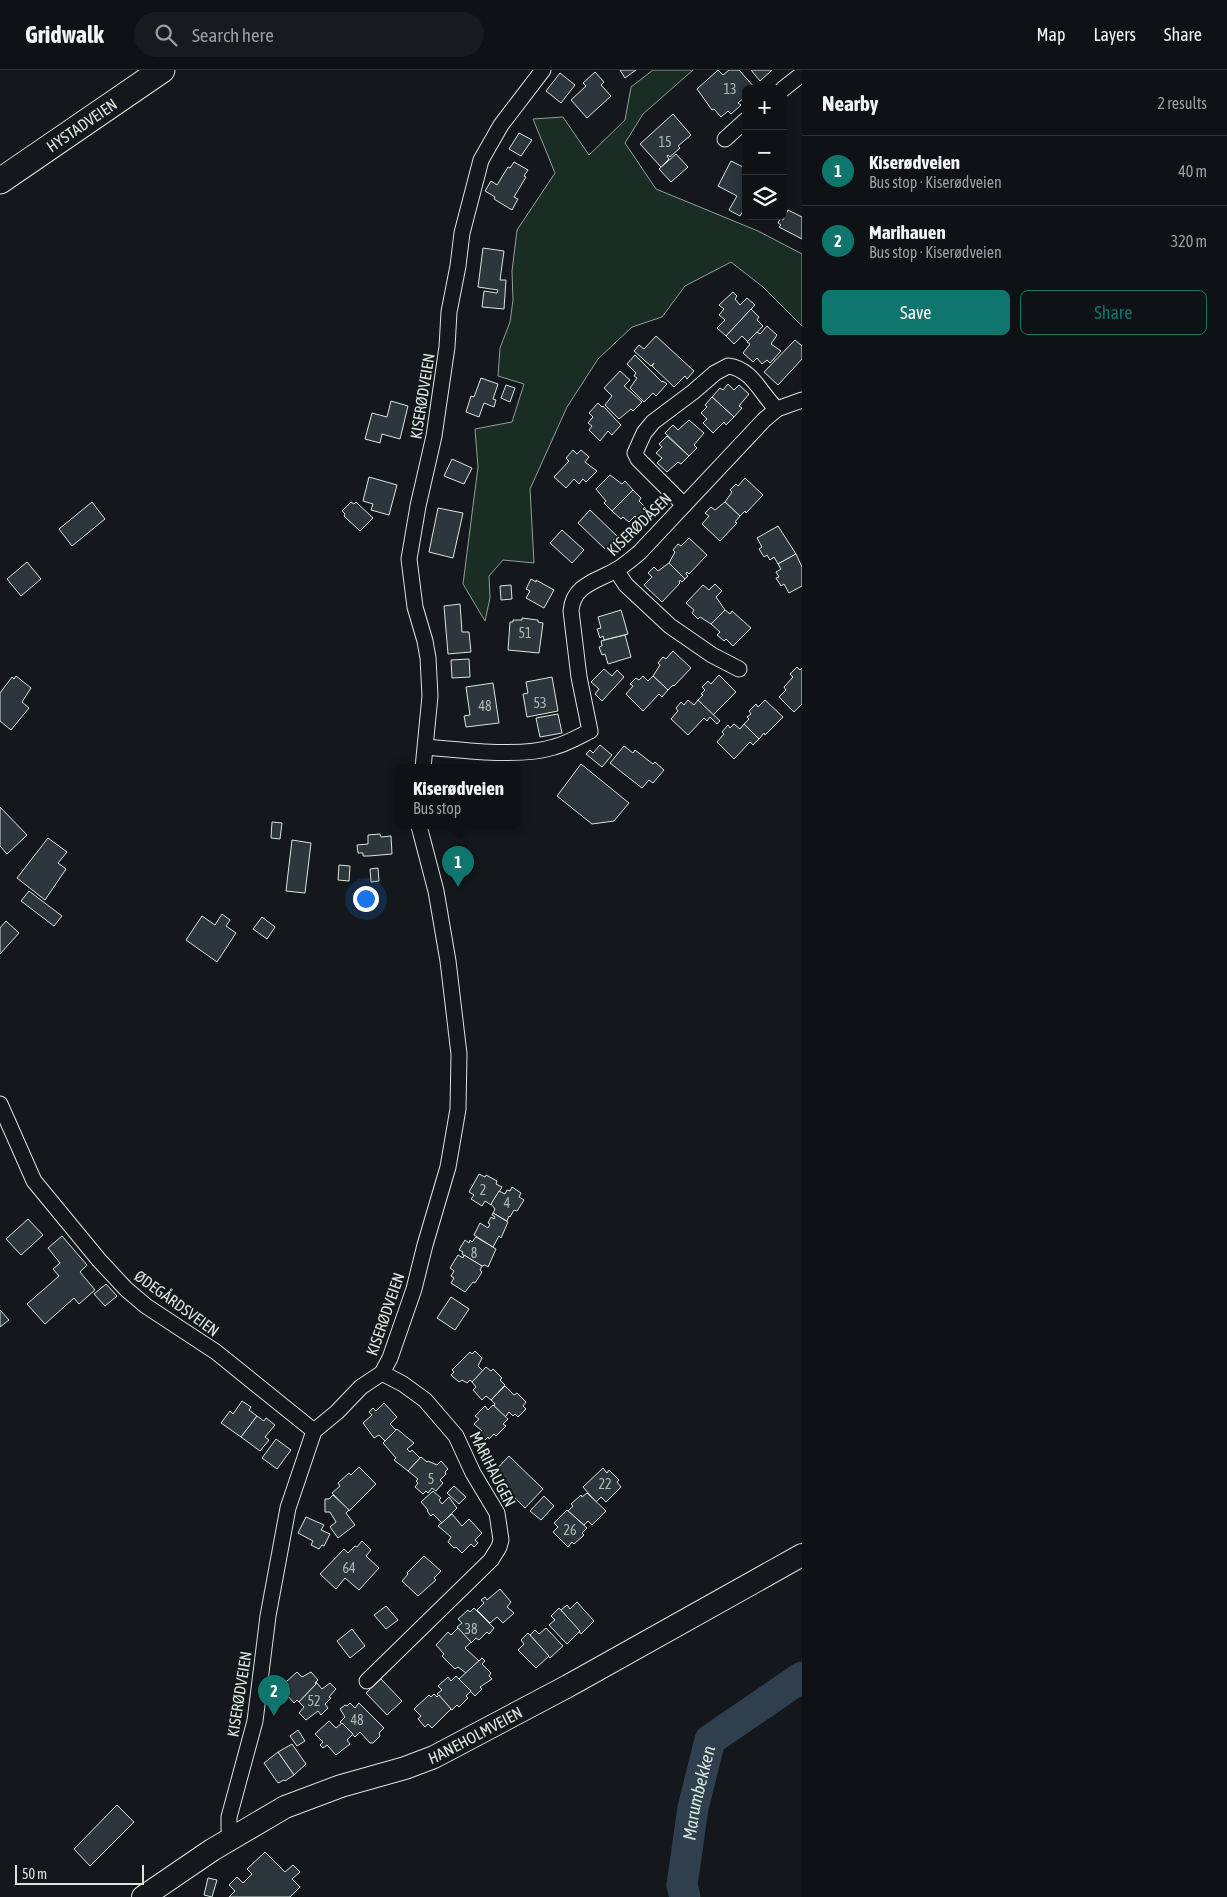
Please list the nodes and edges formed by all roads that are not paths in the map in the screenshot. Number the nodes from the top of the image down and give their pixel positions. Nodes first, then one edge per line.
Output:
1 (162, 70) edge
2 (543, 70) edge
3 (802, 74) edge
4 (787, 86) edge
5 (742, 124) edge
6 (725, 139) dead end
7 (0, 181) edge
8 (802, 400) edge
9 (777, 409) junction
10 (684, 505) junction
11 (616, 570) junction
12 (739, 668) dead end
13 (426, 747) junction
14 (424, 764) edge
15 (420, 829) edge
16 (0, 1104) edge
17 (382, 1373) junction
18 (314, 1431) junction
19 (802, 1555) edge
20 (367, 1681) dead end
21 (232, 1838) junction
22 (143, 1897) edge

1 - 7 main road, HYSTADVEIEN
2 - 13 street, KISERØDVEIEN
3 - 4 street
5 - 6 street
8 - 9 street, KISERØDÅSEN
9 - 10 street, KISERØDÅSEN
9 - 10 street
10 - 11 street, KISERØDÅSEN
11 - 12 street
11 - 13 street, KISERØDÅSEN
13 - 14 street, KISERØDVEIEN
15 - 17 street, KISERØDVEIEN
16 - 18 street, ØDEGÅRDSVEIEN
17 - 18 street, KISERØDVEIEN
17 - 20 street, MARIHAUGEN
18 - 21 street, KISERØDVEIEN
19 - 21 main road, HANEHOLMVEIEN
21 - 22 main road, HANEHOLMVEIEN

